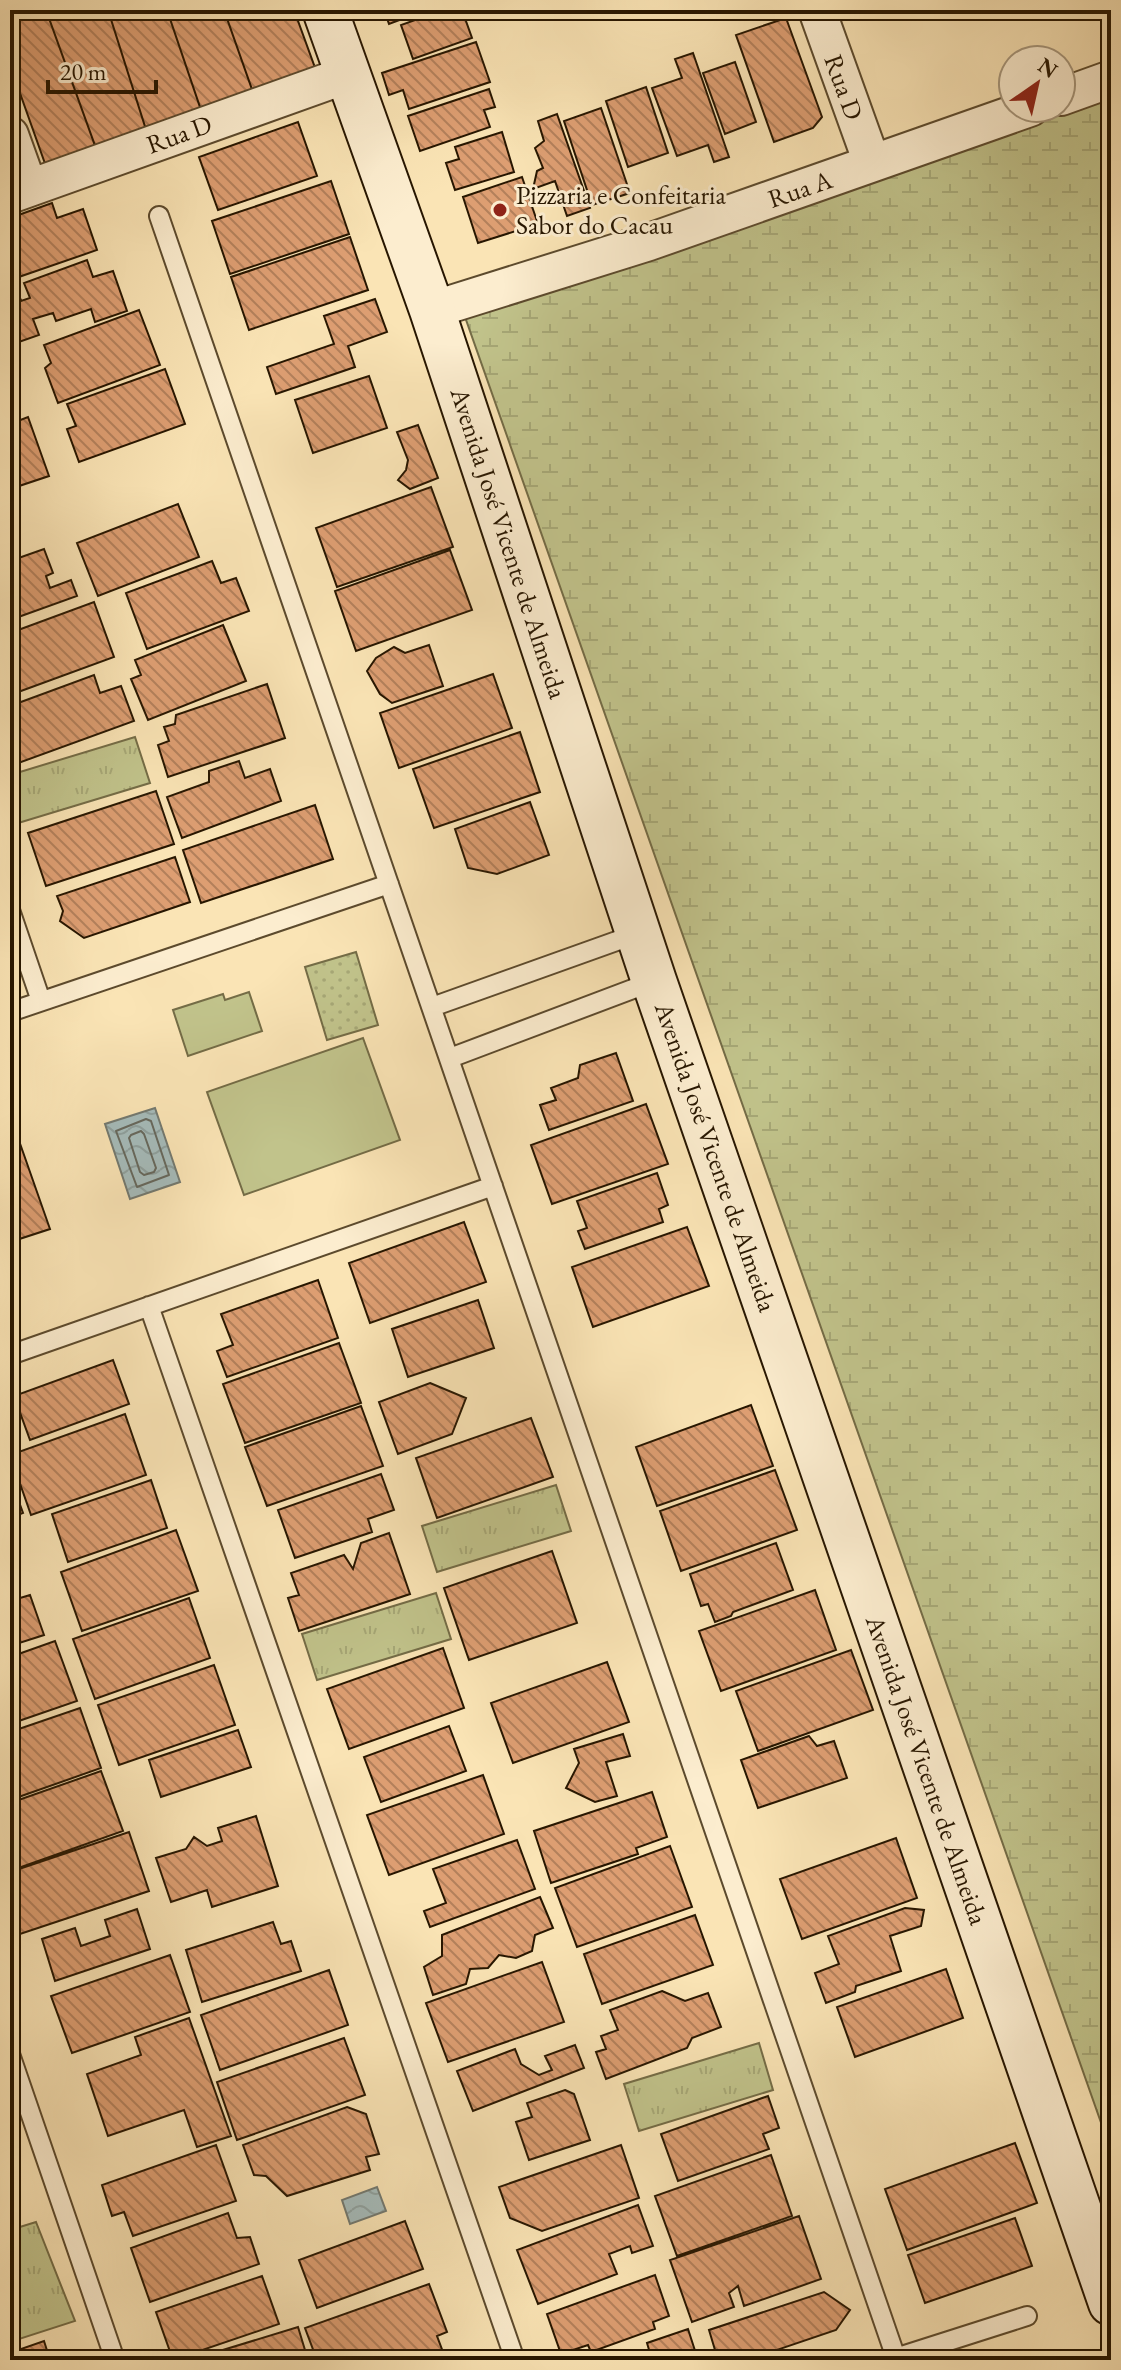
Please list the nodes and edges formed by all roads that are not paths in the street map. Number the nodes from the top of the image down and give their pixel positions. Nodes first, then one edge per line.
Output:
1 (325, 10) edge
2 (817, 10) edge
3 (349, 74) junction
4 (1111, 79) edge
5 (1077, 91) edge
6 (997, 119) edge
7 (10, 135) edge
8 (872, 163) junction
9 (19, 191) edge
10 (159, 216) dead end
11 (432, 310) junction
12 (389, 884) junction
13 (10, 910) edge
14 (639, 933) junction
15 (654, 981) junction
16 (41, 1001) junction
17 (432, 1007) junction
18 (10, 1012) edge
19 (450, 1058) junction
20 (493, 1186) junction
21 (149, 1306) junction
22 (10, 1355) edge
23 (10, 2054) edge
24 (1111, 2303) edge
25 (1027, 2316) dead end
26 (893, 2359) edge
27 (115, 2360) edge
28 (515, 2360) edge

1 - 3 street, Avenida José Vicente de Almeida
2 - 8 street, Rua D
3 - 9 street, Rua D
3 - 11 street, Avenida José Vicente de Almeida
4 - 5 street
6 - 8 street, Rua A
7 - 9 street
8 - 11 street, Rua A
10 - 12 lane
11 - 14 street, Avenida José Vicente de Almeida
12 - 16 lane
12 - 17 lane
13 - 16 lane
14 - 15 street, Avenida José Vicente de Almeida
14 - 17 lane
15 - 19 lane
15 - 24 street, Avenida José Vicente de Almeida
16 - 18 lane
17 - 19 lane
19 - 20 lane
20 - 21 lane
20 - 26 lane
21 - 22 lane
21 - 28 lane
23 - 27 lane
25 - 26 lane

